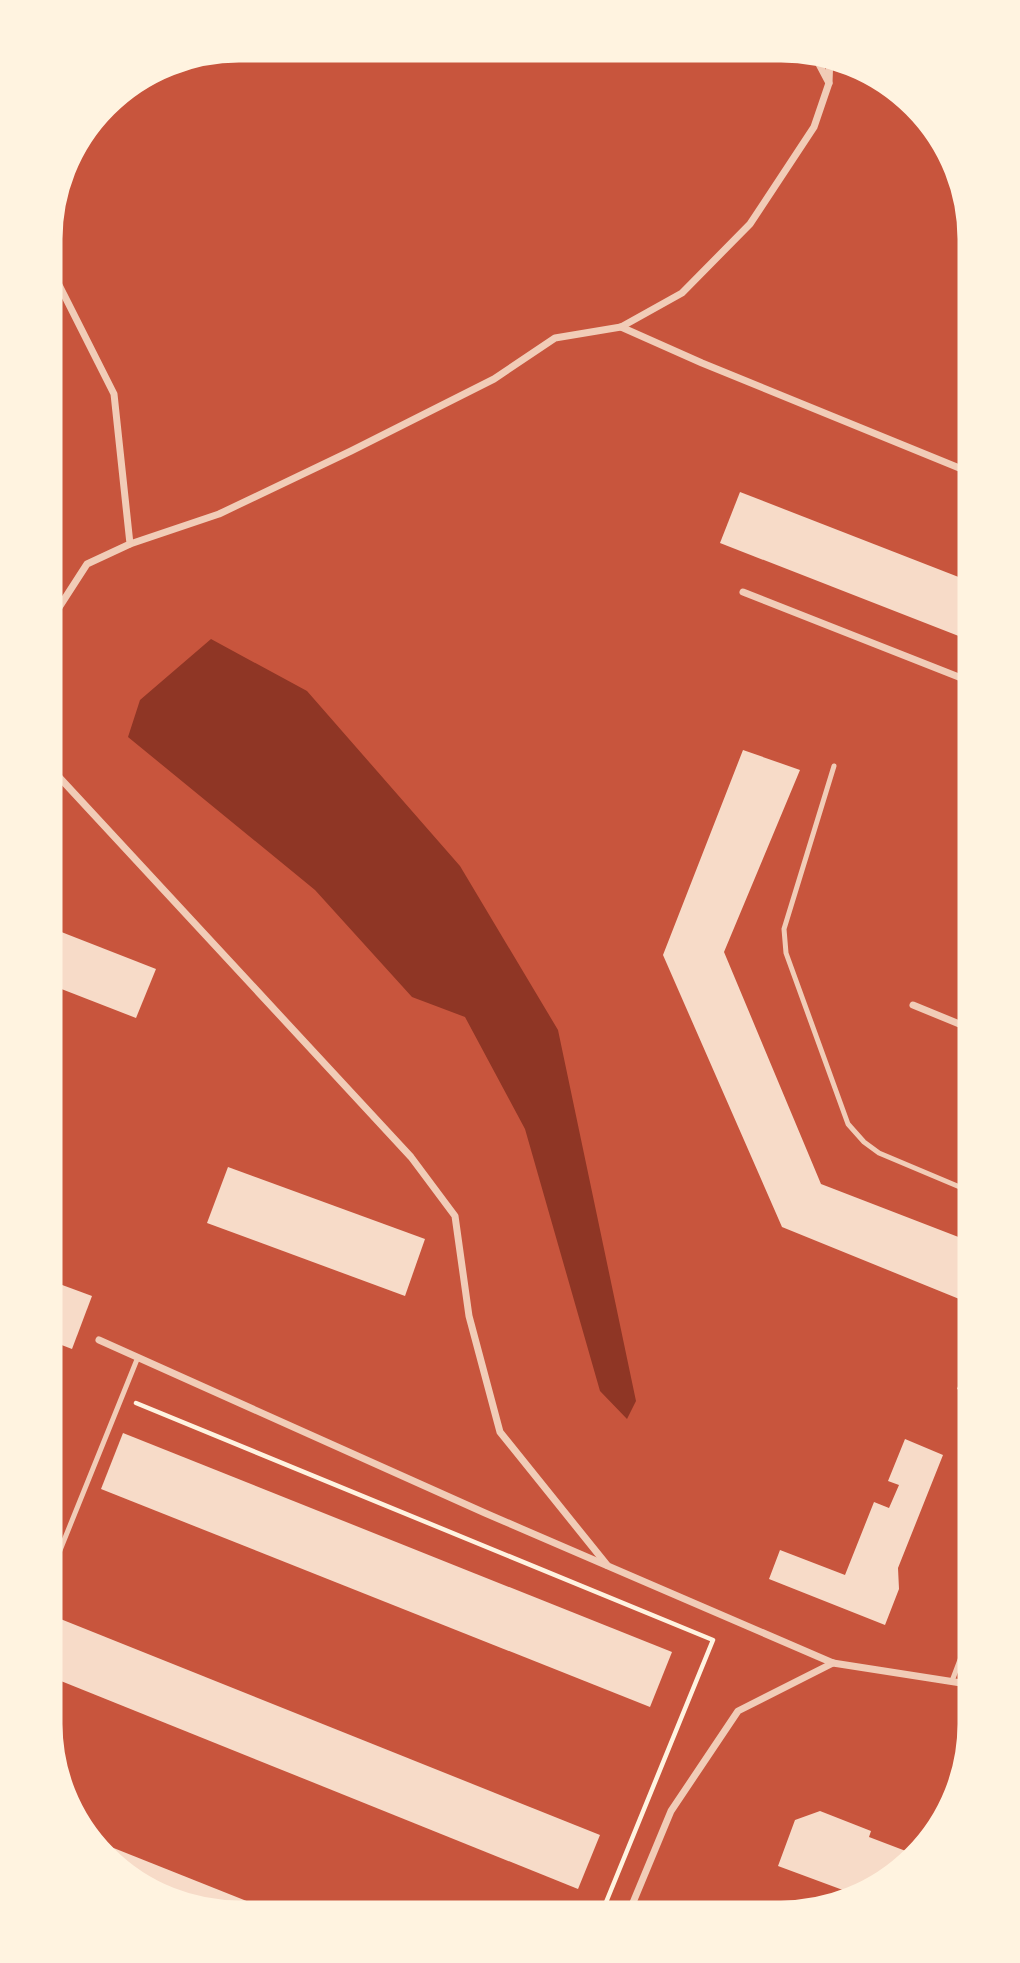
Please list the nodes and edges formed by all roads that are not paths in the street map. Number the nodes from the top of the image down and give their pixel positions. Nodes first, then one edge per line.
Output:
1 (817, 61) edge
2 (830, 64) edge
3 (829, 83) junction
4 (58, 283) edge
5 (621, 327) junction
6 (962, 469) edge
7 (130, 544) junction
8 (743, 592) dead end
9 (58, 609) edge
10 (962, 678) edge
11 (834, 766) dead end
12 (58, 776) edge
13 (913, 1005) dead end
14 (962, 1025) edge
15 (962, 1188) edge
16 (99, 1340) dead end
17 (138, 1357) junction
18 (58, 1555) edge
19 (607, 1565) junction
20 (962, 1655) edge
21 (833, 1662) junction
22 (952, 1681) junction
23 (962, 1683) edge
24 (632, 1905) edge

1 - 3 street
2 - 3 street
3 - 5 street
4 - 7 street
5 - 6 street
5 - 7 street
7 - 9 street
8 - 10 street
11 - 15 lane
12 - 19 street
13 - 14 street
16 - 17 street
17 - 18 lane
17 - 19 street
19 - 21 street
20 - 22 lane
21 - 22 street
21 - 24 street
22 - 23 street

